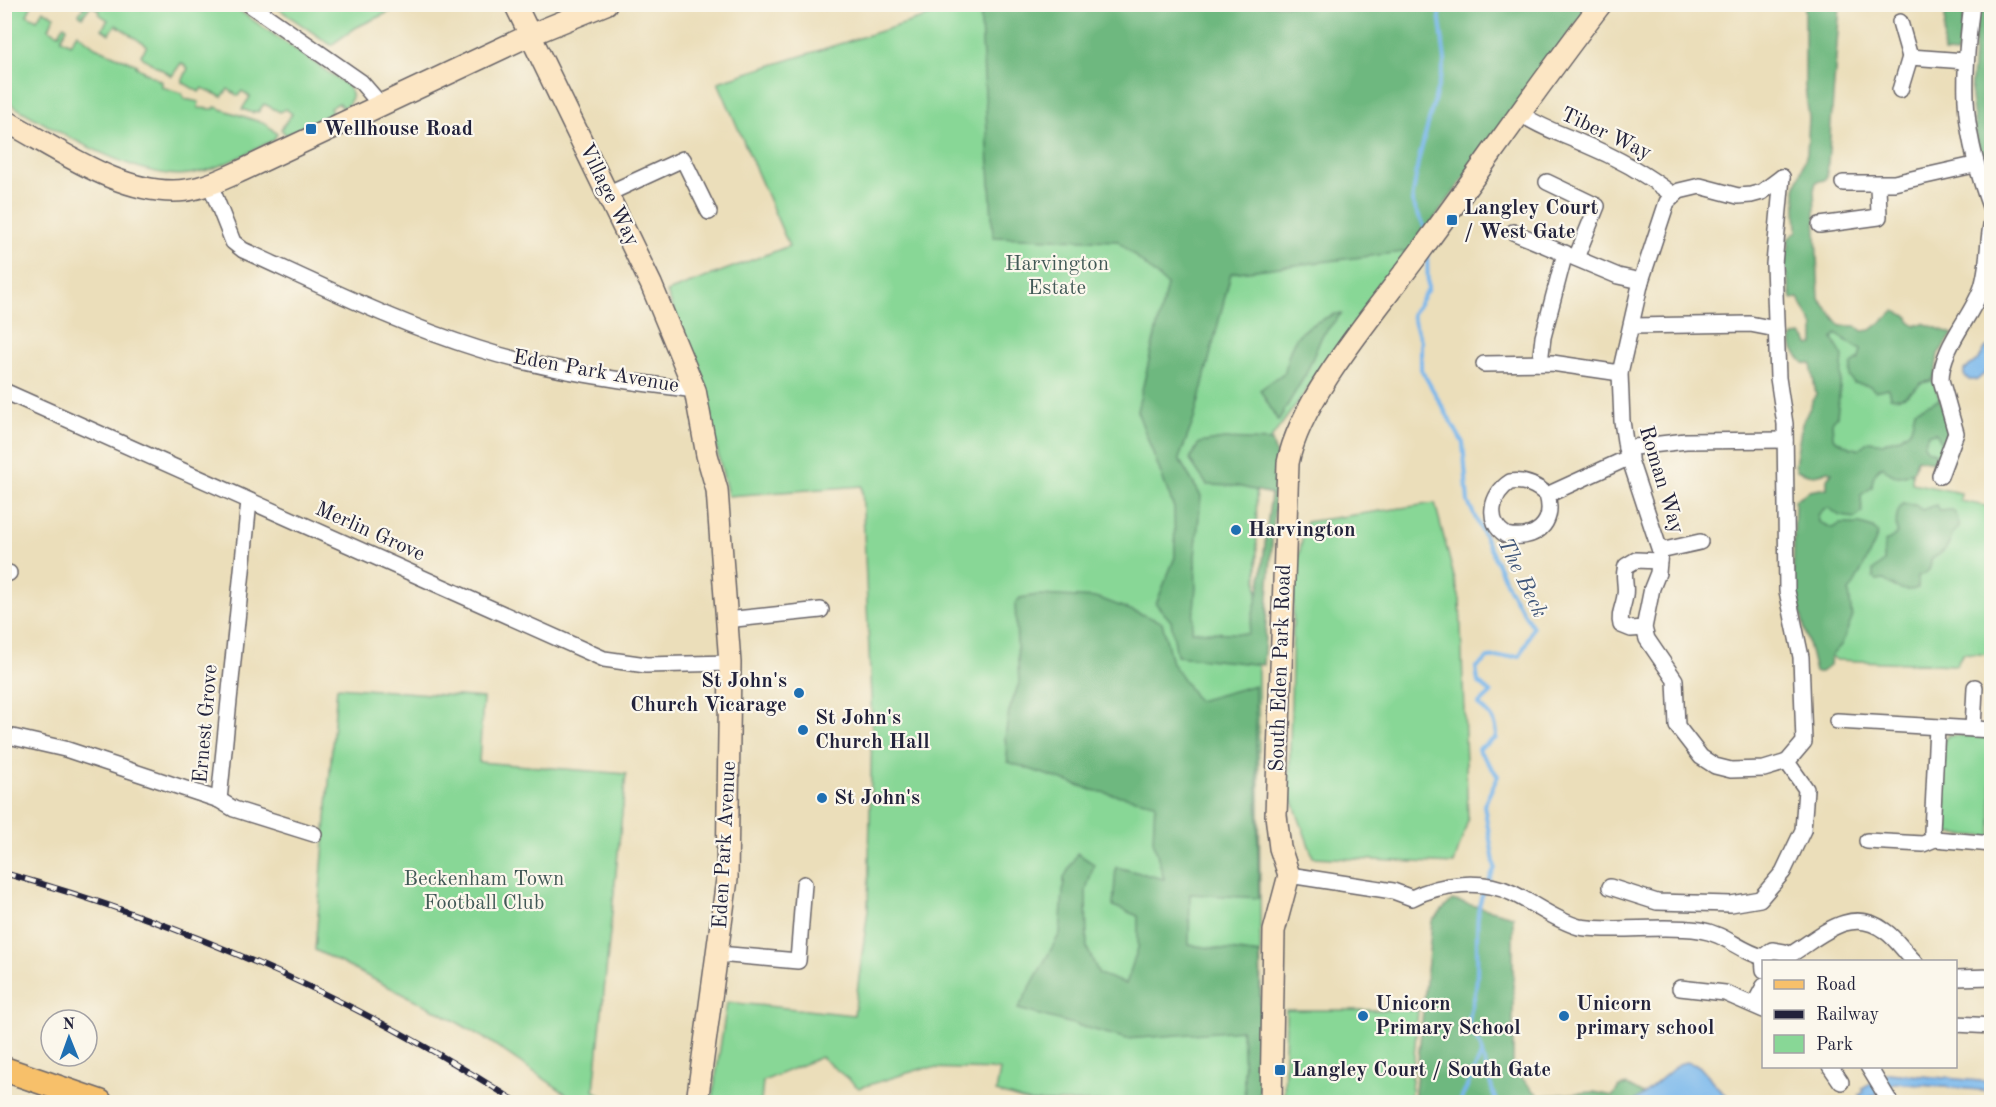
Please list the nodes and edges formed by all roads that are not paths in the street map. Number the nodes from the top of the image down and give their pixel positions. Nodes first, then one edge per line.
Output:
1 (249, 4) edge
2 (515, 4) edge
3 (606, 4) edge
4 (1601, 4) edge
5 (1972, 4) edge
6 (1900, 22) dead end
7 (530, 35) junction
8 (1910, 57) junction
9 (1965, 62) junction
10 (1900, 90) dead end
11 (381, 105) junction
12 (1521, 114) junction
13 (4, 120) edge
14 (1974, 165) junction
15 (1546, 182) dead end
16 (1843, 183) dead end
17 (1878, 183) junction
18 (210, 184) junction
19 (609, 193) junction
20 (1673, 195) junction
21 (709, 212) dead end
22 (1992, 212) edge
23 (1992, 220) edge
24 (1820, 225) dead end
25 (1513, 232) dead end
26 (1571, 256) junction
27 (1641, 281) junction
28 (1632, 326) junction
29 (1776, 329) junction
30 (1540, 363) junction
31 (1484, 364) dead end
32 (1620, 373) junction
33 (695, 390) junction
34 (4, 391) edge
35 (1785, 440) junction
36 (1628, 453) junction
37 (1940, 476) dead end
38 (1547, 495) dead end
39 (249, 501) junction
40 (1700, 542) dead end
41 (1660, 556) junction
42 (821, 610) dead end
43 (726, 620) junction
44 (1644, 628) junction
45 (730, 663) junction
46 (1975, 687) dead end
47 (1837, 721) dead end
48 (1937, 727) junction
49 (1973, 729) junction
50 (1992, 730) edge
51 (4, 735) edge
52 (1787, 762) junction
53 (219, 800) junction
54 (314, 834) dead end
55 (1935, 839) junction
56 (1867, 841) dead end
57 (1992, 844) edge
58 (1289, 875) junction
59 (804, 884) dead end
60 (1610, 887) dead end
61 (718, 954) junction
62 (1789, 958) edge
63 (1764, 960) edge
64 (1913, 960) edge
65 (1762, 963) edge
66 (1992, 977) edge
67 (1957, 978) edge
68 (1680, 988) dead end
69 (1759, 1007) edge
70 (1957, 1024) edge
71 (1992, 1026) edge
72 (1831, 1068) edge
73 (4, 1069) edge
74 (1841, 1082) dead end
75 (100, 1102) edge
76 (697, 1102) edge
77 (1271, 1102) edge

1 - 11 street
2 - 7 street, Village Way
3 - 7 street
4 - 12 street, South Eden Park Road
5 - 9 street
6 - 8 street
7 - 11 street
7 - 19 street, Village Way
8 - 9 street
8 - 10 street
9 - 14 street
11 - 18 street
12 - 20 street, Tiber Way
12 - 58 street, South Eden Park Road
13 - 18 street
14 - 17 street
14 - 22 street
15 - 26 street
16 - 17 street
17 - 24 street
18 - 33 street, Eden Park Avenue
19 - 21 street
19 - 33 street, Village Way
20 - 27 street, Roman Way
20 - 29 street
23 - 37 street
25 - 26 street
26 - 27 street
26 - 30 street
27 - 28 street, Roman Way
28 - 29 street
28 - 32 street, Roman Way
29 - 35 street
30 - 31 street
30 - 32 street
32 - 36 street, Roman Way
33 - 43 street, Eden Park Avenue
34 - 39 street, Merlin Grove
35 - 36 street
35 - 52 street
36 - 38 street
36 - 41 street, Roman Way
39 - 45 street, Merlin Grove
39 - 53 street, Ernest Grove
40 - 41 street
41 - 44 street, Roman Way
41 - 44 street
42 - 43 street
43 - 45 street, Eden Park Avenue
44 - 52 street
45 - 61 street, Eden Park Avenue
46 - 49 street
47 - 48 street
48 - 49 street
48 - 55 street
49 - 50 street
51 - 53 street, Ernest Grove
52 - 60 street
53 - 54 street
55 - 56 street
55 - 57 street
58 - 65 street
58 - 77 street
59 - 61 street
61 - 76 street, Eden Park Avenue
62 - 63 street
62 - 64 street
66 - 67 street
68 - 69 street
70 - 71 street
72 - 74 street
73 - 75 main road

